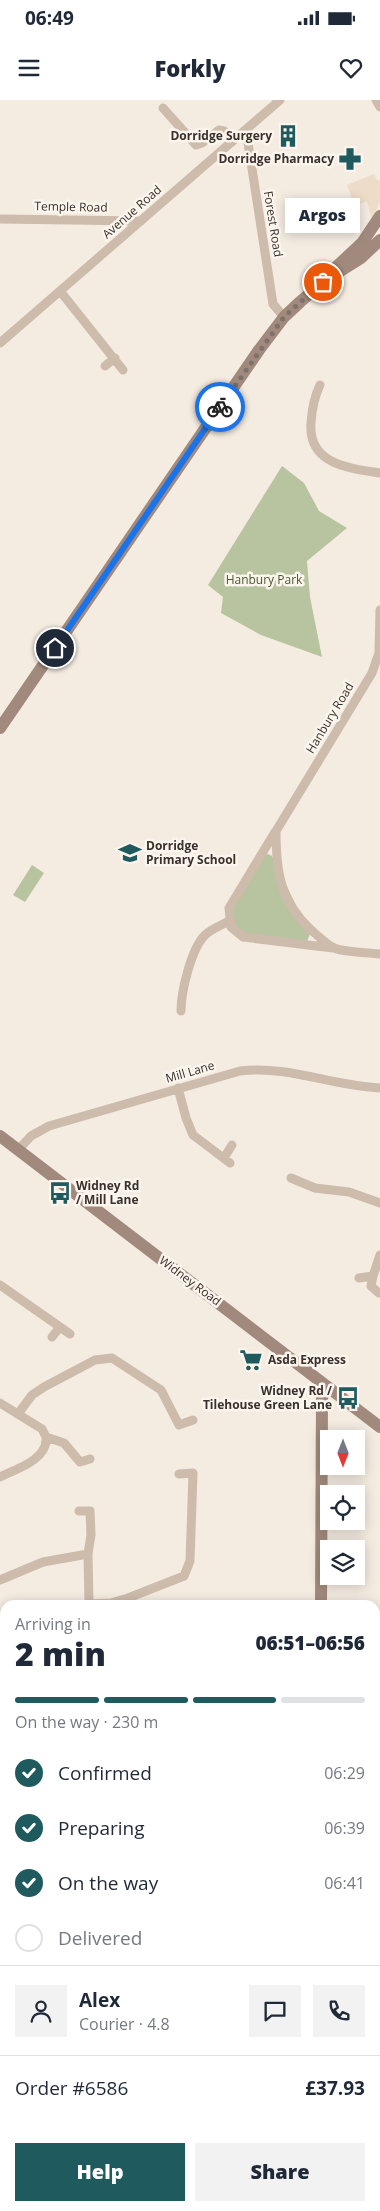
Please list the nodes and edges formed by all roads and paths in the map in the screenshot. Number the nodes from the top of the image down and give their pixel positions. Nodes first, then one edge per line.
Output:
1 (280, 100) edge
2 (376, 100) edge
3 (380, 107) edge
4 (163, 108) dead end
5 (244, 131) junction
6 (232, 142) junction
7 (380, 216) edge
8 (0, 219) edge
9 (141, 220) junction
10 (377, 230) edge
11 (380, 240) edge
12 (326, 280) junction
13 (60, 291) junction
14 (284, 317) junction
15 (0, 343) edge
16 (115, 358) junction
17 (105, 366) dead end
18 (122, 370) dead end
19 (320, 385) dead end
20 (380, 473) edge
21 (380, 610) edge
22 (0, 728) edge
23 (276, 831) junction
24 (229, 921) junction
25 (336, 948) junction
26 (380, 954) edge
27 (181, 1011) dead end
28 (178, 1088) junction
29 (380, 1088) edge
30 (0, 1136) edge
31 (232, 1145) dead end
32 (18, 1150) junction
33 (291, 1178) dead end
34 (380, 1203) edge
35 (380, 1255) edge
36 (372, 1276) junction
37 (359, 1278) dead end
38 (0, 1285) edge
39 (379, 1293) dead end
40 (60, 1327) junction
41 (70, 1334) dead end
42 (52, 1337) dead end
43 (326, 1386) junction
44 (0, 1403) edge
45 (18, 1414) junction
46 (193, 1420) dead end
47 (380, 1427) edge
48 (46, 1437) junction
49 (90, 1459) dead end
50 (178, 1474) dead end
51 (0, 1477) edge
52 (79, 1511) dead end
53 (88, 1554) junction
54 (0, 1580) edge
55 (89, 1600) edge
56 (121, 1600) edge
57 (321, 1600) edge

1 - 5 street, Avenue Road
2 - 3 street
4 - 6 street
5 - 6 street, Avenue Road
5 - 14 street, Forest Road
6 - 9 street, Avenue Road
7 - 10 main road
8 - 9 street, Temple Road
9 - 13 street, Avenue Road
10 - 12 main road
11 - 12 main road
12 - 14 main road
13 - 15 street, Avenue Road
13 - 16 street
14 - 22 main road
16 - 17 street
16 - 18 street
19 - 20 street
21 - 23 street, Hanbury Road
23 - 24 street, Hanbury Road
23 - 25 street
24 - 25 street
24 - 27 street
25 - 26 street
28 - 29 street, Mill Lane
28 - 31 street
28 - 32 street, Mill Lane
30 - 32 main road, Widney Road
32 - 43 main road, Widney Road
33 - 34 street
35 - 36 street
36 - 37 street
36 - 39 street
38 - 40 street
40 - 41 street
40 - 42 street
43 - 47 main road, Widney Road
43 - 57 main road
44 - 45 street
45 - 46 street
45 - 48 street
48 - 49 street
48 - 51 street
50 - 56 street
52 - 53 street
53 - 54 street
53 - 55 street

